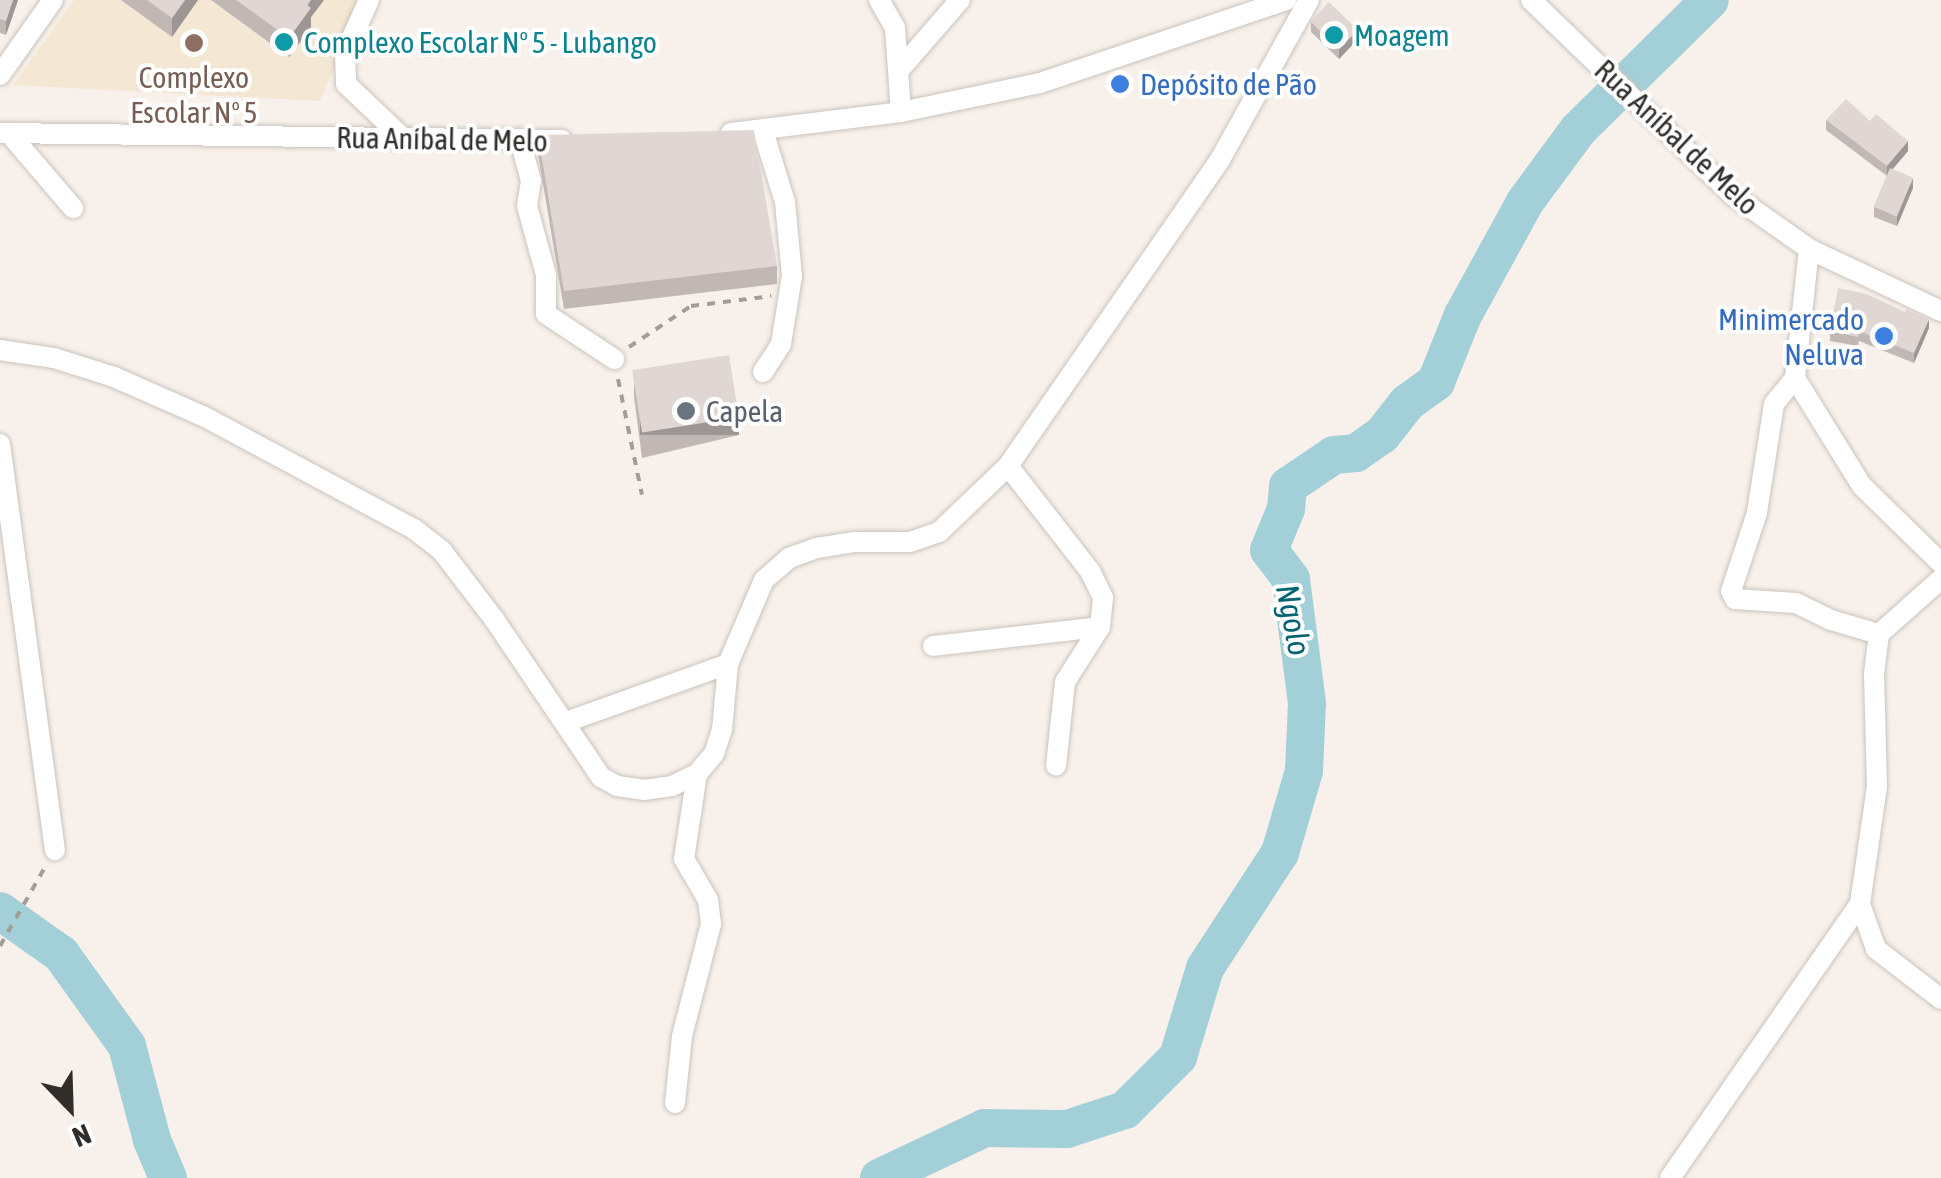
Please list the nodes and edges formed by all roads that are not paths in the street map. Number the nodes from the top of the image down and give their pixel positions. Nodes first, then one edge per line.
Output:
1 (53, 0) edge
2 (369, 0) edge
3 (879, 0) edge
4 (960, 0) edge
5 (1286, 0) edge
6 (1309, 0) edge
7 (1531, 0) edge
8 (2, 66) edge
9 (901, 68) junction
10 (901, 112) junction
11 (763, 131) junction
12 (4, 133) edge
13 (705, 135) edge
14 (404, 139) junction
15 (520, 140) junction
16 (592, 140) edge
17 (73, 208) dead end
18 (1809, 249) junction
19 (1941, 311) edge
20 (0, 350) edge
21 (614, 359) road end
22 (763, 372) dead end
23 (1796, 378) junction
24 (0, 444) edge
25 (1008, 466) junction
26 (1941, 563) edge
27 (1941, 579) edge
28 (1100, 627) junction
29 (1879, 634) junction
30 (933, 646) dead end
31 (728, 664) junction
32 (566, 722) junction
33 (1056, 766) dead end
34 (697, 774) junction
35 (54, 850) road end
36 (1860, 904) junction
37 (1941, 999) edge
38 (675, 1103) dead end
39 (1670, 1178) edge

1 - 8 street
2 - 14 street
3 - 9 street
4 - 9 street
5 - 10 street
6 - 25 street
7 - 18 street, Rua Aníbal de Melo
9 - 10 street
10 - 11 street
11 - 13 street
11 - 22 street
12 - 14 street, Rua Aníbal de Melo
12 - 17 street
14 - 15 street, Rua Aníbal de Melo
15 - 16 street, Rua Aníbal de Melo
15 - 21 street
18 - 19 street, Rua Aníbal de Melo
18 - 23 street
20 - 32 street
23 - 26 street
23 - 29 street
24 - 35 street
25 - 28 street
25 - 31 street
27 - 29 street
28 - 30 street
28 - 33 street
29 - 36 street
31 - 32 street
31 - 34 street
32 - 34 street
34 - 38 street
36 - 37 street
36 - 39 street

